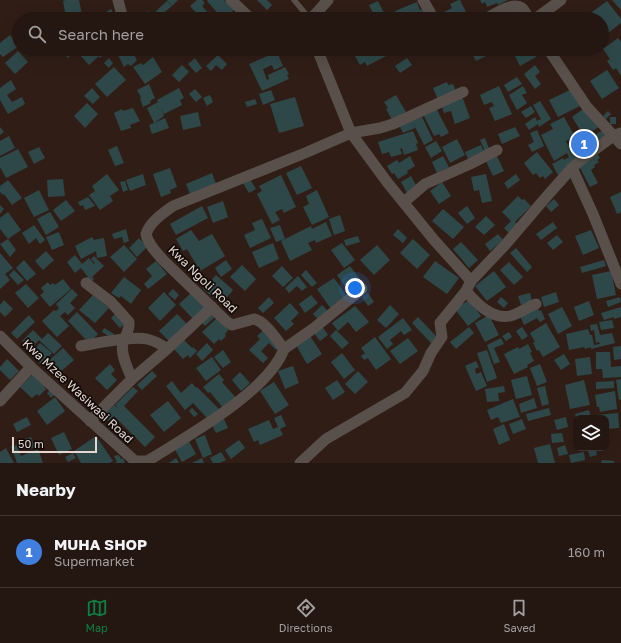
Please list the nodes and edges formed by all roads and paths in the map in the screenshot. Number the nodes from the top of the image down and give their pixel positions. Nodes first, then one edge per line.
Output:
1 (118, 0) edge
2 (231, 0) edge
3 (294, 0) edge
4 (328, 0) edge
5 (424, 0) edge
6 (561, 0) edge
7 (518, 4) edge
8 (121, 12) edge
9 (243, 12) edge
10 (305, 12) edge
11 (317, 12) edge
12 (430, 12) edge
13 (500, 12) edge
14 (524, 12) edge
15 (545, 12) edge
16 (320, 56) edge
17 (553, 56) edge
18 (464, 92) dead end
19 (351, 133) junction
20 (617, 135) edge
21 (621, 144) edge
22 (497, 150) dead end
23 (572, 168) junction
24 (404, 202) junction
25 (86, 283) dead end
26 (621, 284) edge
27 (468, 286) junction
28 (362, 290) dead end
29 (536, 304) dead end
30 (212, 306) junction
31 (0, 336) edge
32 (125, 339) junction
33 (81, 346) dead end
34 (284, 348) junction
35 (167, 349) junction
36 (31, 367) junction
37 (132, 379) junction
38 (0, 401) edge
39 (90, 421) junction
40 (300, 463) edge

1 - 8 street
2 - 9 street
3 - 10 lane
4 - 11 street
5 - 12 street
6 - 15 street
7 - 13 street
7 - 14 street
16 - 19 street
17 - 20 street
18 - 19 street, Kwa Ngoli Road
19 - 24 street
19 - 30 street, Kwa Ngoli Road
20 - 21 street
20 - 23 street
22 - 24 street
23 - 26 street
23 - 27 street
24 - 27 street
25 - 32 street
27 - 29 street
27 - 40 street
28 - 34 street
30 - 34 street, Kwa Ngoli Road
30 - 35 street
31 - 36 street, Kwa Mzee Wasiwasi Road
32 - 33 street
32 - 35 street
32 - 37 street
34 - 39 street, Kwa Mzee Wasiwasi Road
35 - 37 street
36 - 38 street
36 - 39 street, Kwa Mzee Wasiwasi Road
37 - 39 street

